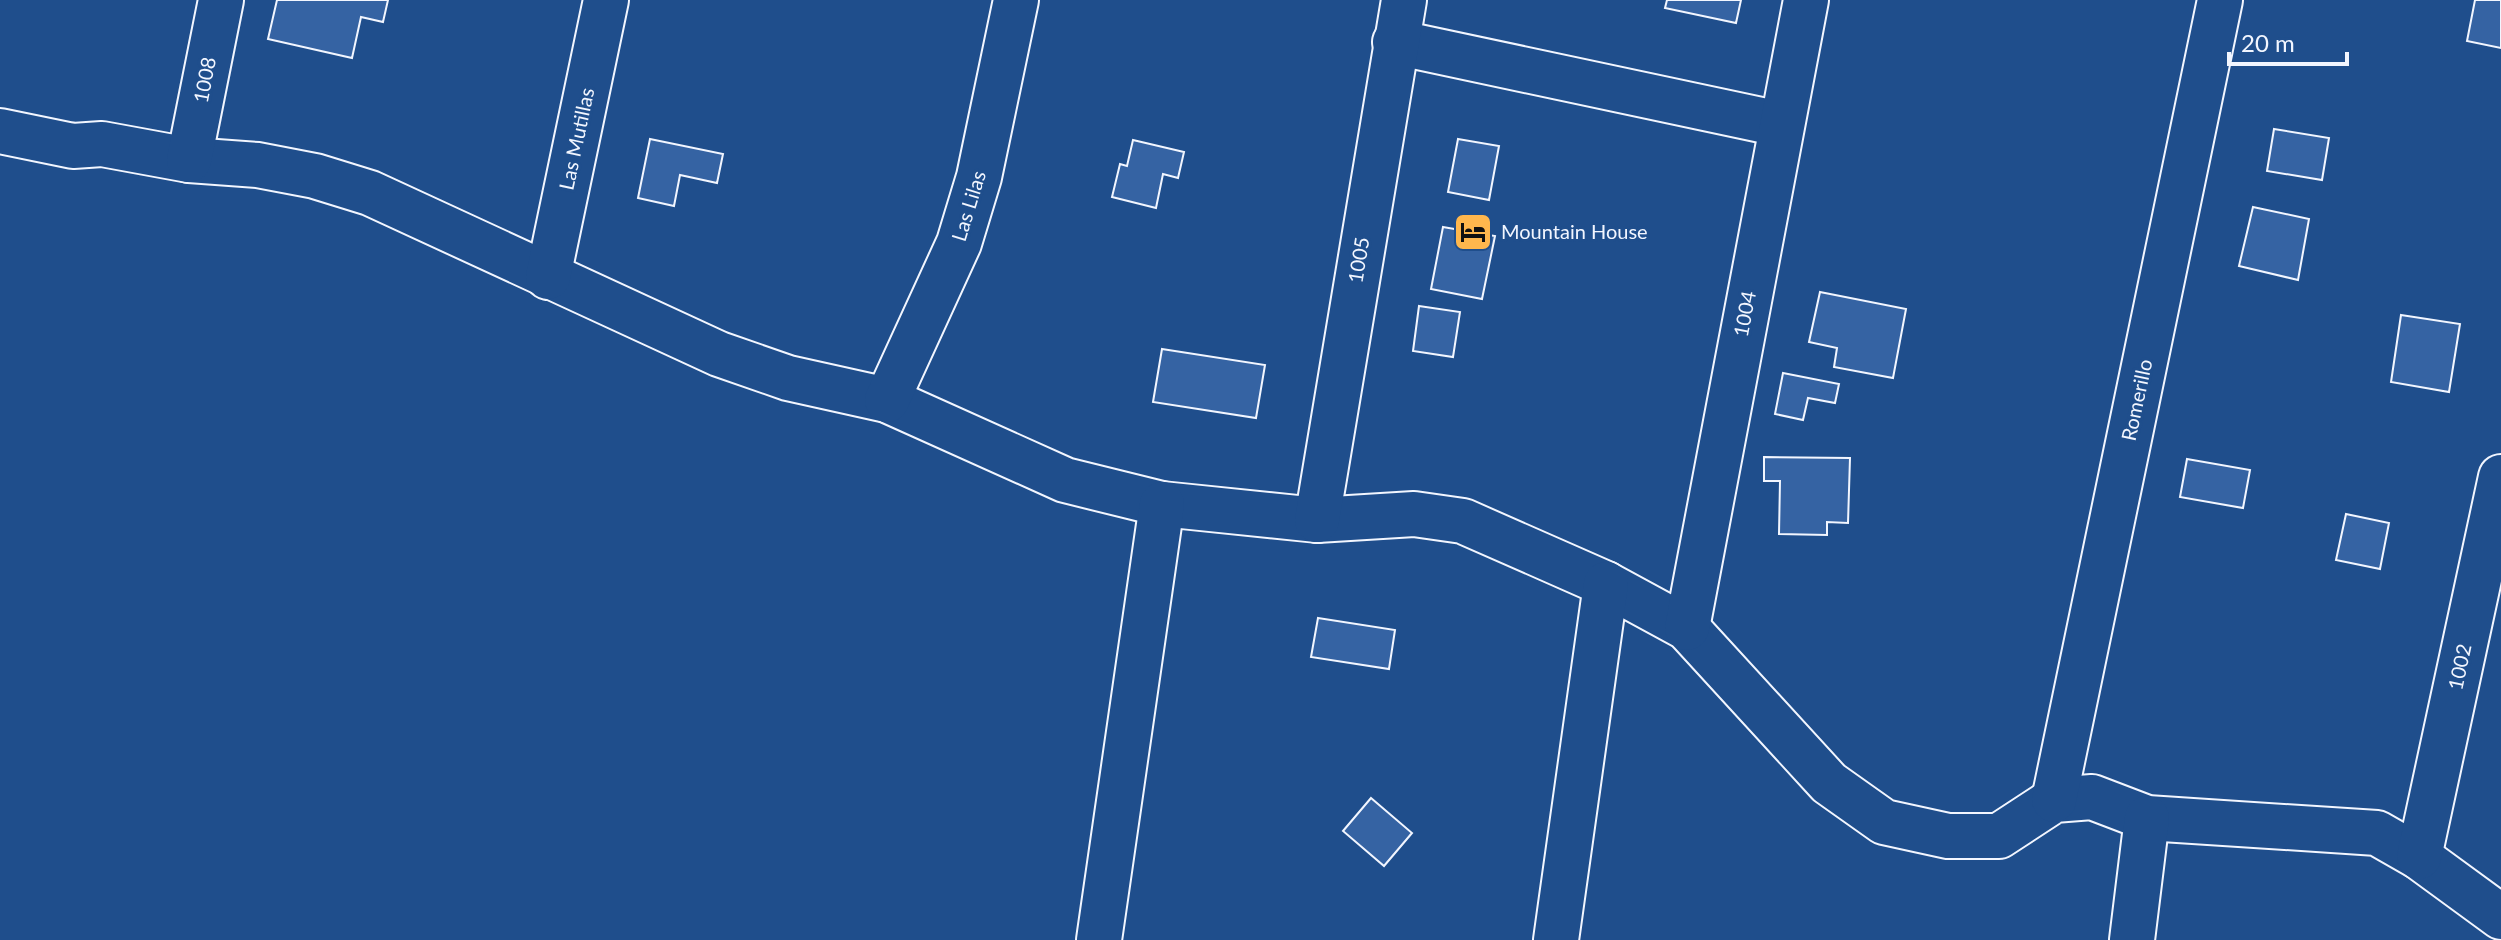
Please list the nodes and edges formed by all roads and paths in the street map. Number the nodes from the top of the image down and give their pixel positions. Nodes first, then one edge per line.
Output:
1 (221, 0) edge
2 (606, 0) edge
3 (1016, 0) edge
4 (1806, 0) edge
5 (2220, 0) edge
6 (1399, 21) edge
7 (1780, 124) junction
8 (0, 131) edge
9 (189, 160) junction
10 (548, 277) junction
11 (887, 400) junction
12 (2501, 477) edge
13 (1162, 504) junction
14 (1317, 520) junction
15 (1606, 584) junction
16 (1687, 628) junction
17 (2054, 800) junction
18 (2147, 818) junction
19 (2419, 857) junction
20 (2501, 917) edge
21 (1099, 940) edge
22 (1556, 940) edge
23 (2132, 940) edge

1 - 9 street, 1008
2 - 10 street, Las Mutillas
3 - 11 street, Las Lilas
4 - 7 street, 1004
5 - 17 street, Romerillo
6 - 7 street
6 - 14 street, 1005
7 - 16 street, 1004
8 - 9 street
9 - 10 street
10 - 11 street
11 - 13 street
12 - 19 street, 1002
13 - 14 street
13 - 21 street
14 - 15 street
15 - 16 street
15 - 22 street
16 - 17 street
17 - 18 street
18 - 19 street
18 - 23 street
19 - 20 street

